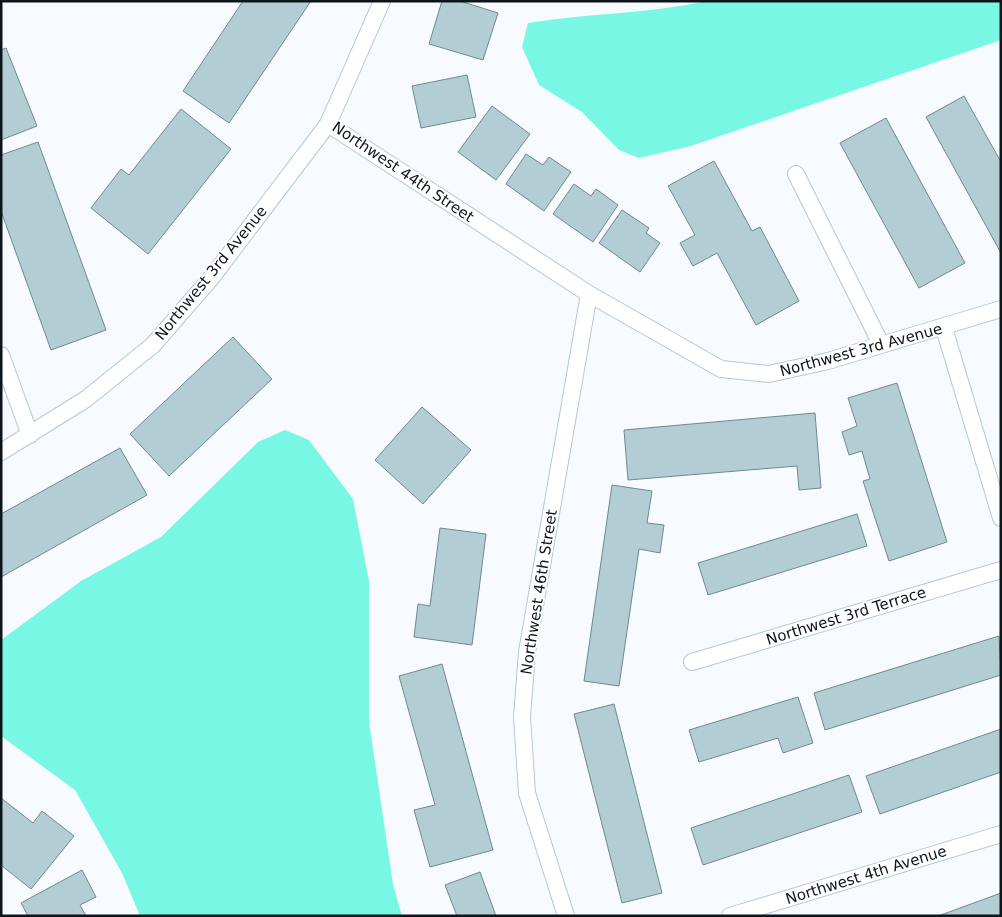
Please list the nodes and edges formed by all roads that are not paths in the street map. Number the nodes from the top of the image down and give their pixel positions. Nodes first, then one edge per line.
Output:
1 (382, 1) edge
2 (328, 124) junction
3 (796, 174) dead end
4 (590, 294) junction
5 (1001, 309) edge
6 (944, 328) junction
7 (881, 344) junction
8 (1, 355) edge
9 (30, 435) junction
10 (1, 452) edge
11 (1001, 518) edge
12 (1001, 570) edge
13 (692, 662) dead end
14 (1001, 834) edge
15 (566, 916) edge
16 (730, 916) edge

1 - 2 street, Northwest 44th Street
2 - 4 street, Northwest 44th Street
2 - 9 street, Northwest 3rd Avenue
3 - 7 street
4 - 7 street, Northwest 3rd Avenue
4 - 15 street, Northwest 46th Street
5 - 6 street, Northwest 3rd Avenue
6 - 7 street, Northwest 3rd Avenue
6 - 11 street
8 - 9 street
9 - 10 street, Northwest 3rd Avenue
12 - 13 street, Northwest 3rd Terrace
14 - 16 street, Northwest 4th Avenue

